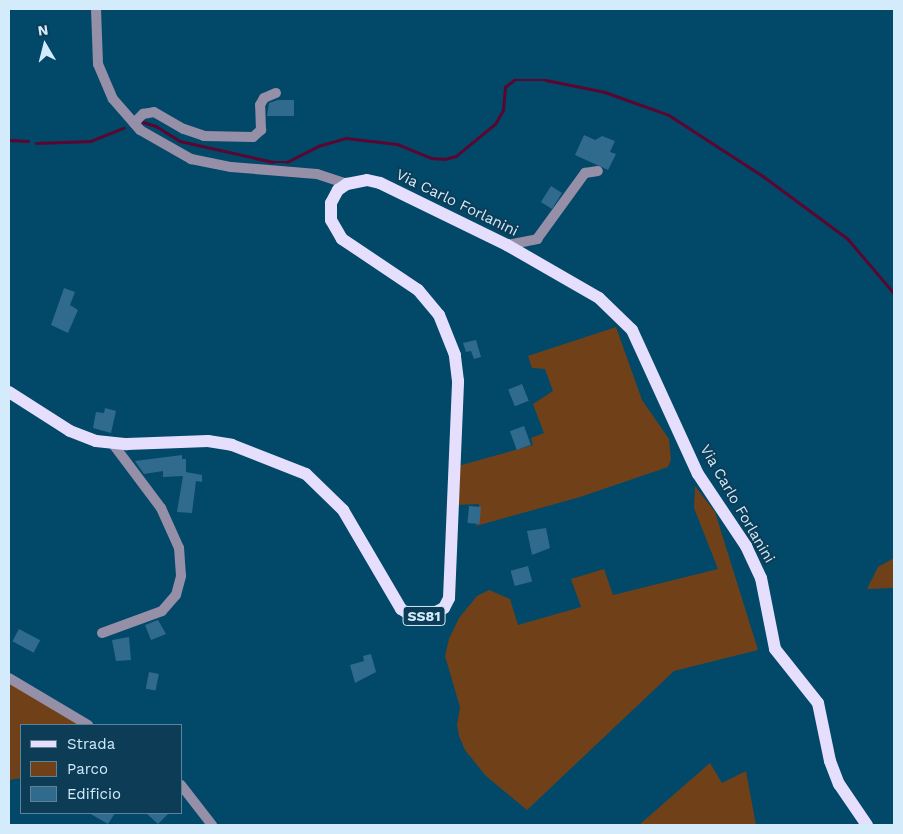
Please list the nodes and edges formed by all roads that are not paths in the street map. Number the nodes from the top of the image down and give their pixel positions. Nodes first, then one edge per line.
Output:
1 (96, 9) edge
2 (276, 93) dead end
3 (134, 122) junction
4 (598, 171) dead end
5 (347, 184) junction
6 (507, 245) junction
7 (9, 392) edge
8 (113, 444) junction
9 (102, 633) dead end
10 (9, 678) edge
11 (86, 724) edge
12 (182, 786) edge
13 (212, 825) edge
14 (867, 825) edge

1 - 3 street
2 - 3 street
3 - 5 street
4 - 6 street
5 - 6 main road, Via Carlo Forlanini
5 - 8 main road, SS81
6 - 14 main road, Via Carlo Forlanini
7 - 8 main road, SS81
8 - 9 street
10 - 11 street
12 - 13 street

